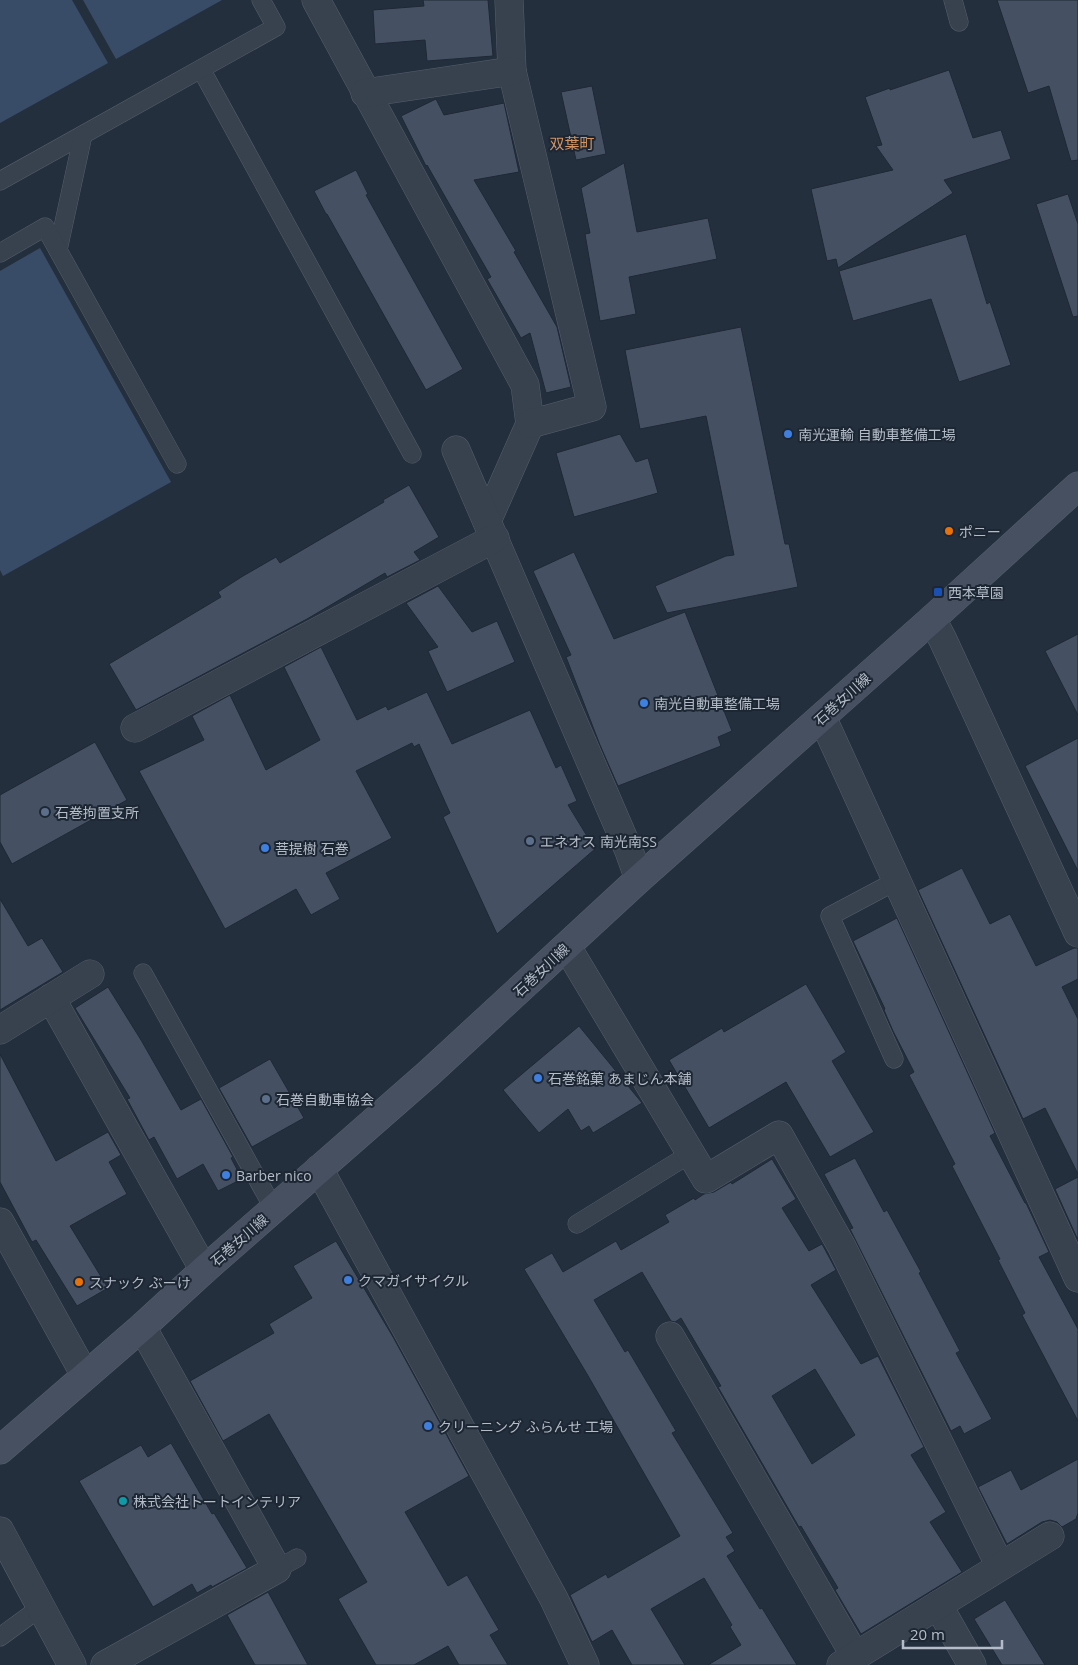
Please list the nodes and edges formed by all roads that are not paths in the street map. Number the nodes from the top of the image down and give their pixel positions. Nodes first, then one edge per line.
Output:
1 (261, 0) edge
2 (316, 0) edge
3 (509, 0) edge
4 (953, 0) edge
5 (959, 22) dead end
6 (201, 70) junction
7 (512, 71) junction
8 (365, 93) junction
9 (83, 135) junction
10 (0, 181) edge
11 (58, 250) junction
12 (0, 253) edge
13 (530, 424) junction
14 (456, 450) dead end
15 (412, 454) dead end
16 (176, 464) dead end
17 (1078, 486) edge
18 (491, 529) junction
19 (932, 619) junction
20 (822, 718) junction
21 (135, 728) dead end
22 (639, 880) junction
23 (896, 881) junction
24 (1078, 933) edge
25 (567, 947) junction
26 (143, 973) dead end
27 (90, 974) dead end
28 (51, 998) junction
29 (0, 1030) edge
30 (894, 1059) dead end
31 (690, 1154) junction
32 (319, 1169) junction
33 (274, 1209) junction
34 (0, 1222) edge
35 (577, 1224) dead end
36 (204, 1270) junction
37 (1078, 1278) edge
38 (142, 1327) junction
39 (670, 1336) dead end
40 (85, 1375) junction
41 (0, 1450) edge
42 (0, 1531) edge
43 (1050, 1536) dead end
44 (1000, 1566) junction
45 (938, 1605) junction
46 (41, 1607) junction
47 (0, 1637) edge
48 (848, 1661) edge
49 (583, 1664) edge
50 (72, 1665) edge
51 (105, 1665) edge
52 (972, 1665) edge

1 - 6 lane
2 - 8 street
3 - 7 street
4 - 5 lane
6 - 9 lane
6 - 15 lane
7 - 8 street
7 - 13 street
8 - 13 street
9 - 10 lane
9 - 11 lane
11 - 12 lane
11 - 16 lane
13 - 18 street
14 - 18 street
17 - 19 main road, 石巻女川線
18 - 21 street
18 - 22 street
19 - 20 main road, 石巻女川線
19 - 24 street
20 - 22 main road, 石巻女川線
20 - 23 street
22 - 25 main road, 石巻女川線
23 - 30 lane
23 - 37 street
25 - 31 street
25 - 32 main road, 石巻女川線
26 - 33 lane
27 - 28 street
28 - 29 street
28 - 36 street
31 - 35 lane
31 - 44 street
32 - 33 main road, 石巻女川線
32 - 49 street
33 - 36 main road, 石巻女川線
34 - 40 street
36 - 38 main road, 石巻女川線
38 - 40 main road, 石巻女川線
38 - 51 street
39 - 48 street
40 - 41 main road, 石巻女川線
42 - 46 street
43 - 44 street
44 - 45 street
45 - 48 street
45 - 52 street
46 - 47 lane
46 - 50 street

